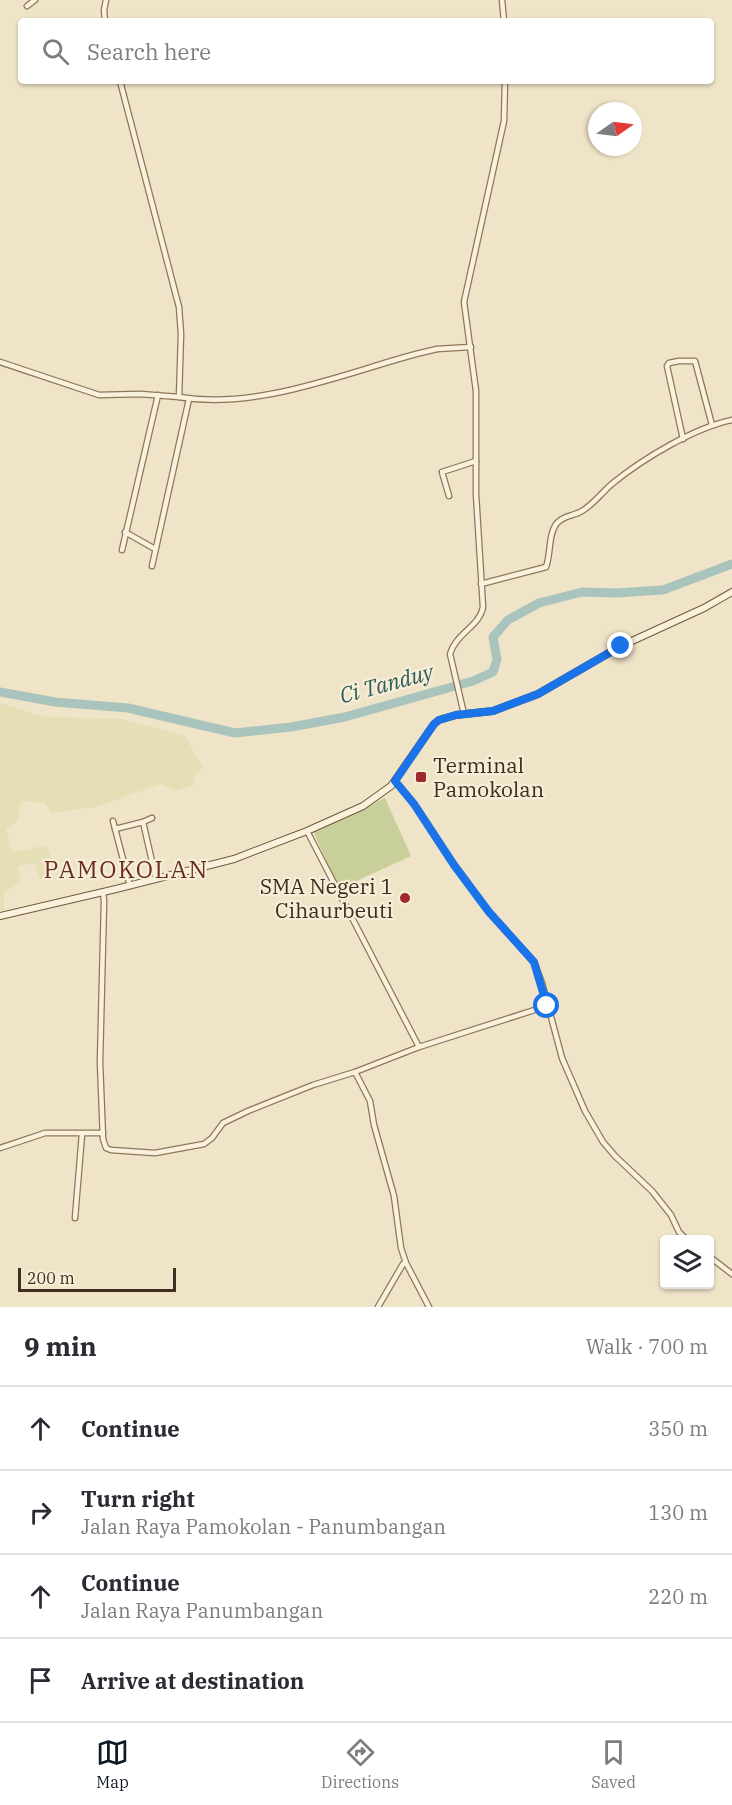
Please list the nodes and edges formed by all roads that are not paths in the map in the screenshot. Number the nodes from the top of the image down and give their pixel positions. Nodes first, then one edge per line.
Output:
1 (35, 0) edge
2 (106, 0) edge
3 (502, 0) edge
4 (27, 6) dead end
5 (105, 18) edge
6 (504, 18) edge
7 (121, 84) edge
8 (505, 84) edge
9 (471, 347) junction
10 (0, 362) edge
11 (158, 395) junction
12 (179, 397) junction
13 (189, 399) junction
14 (732, 420) edge
15 (712, 425) junction
16 (683, 439) junction
17 (476, 461) junction
18 (449, 496) dead end
19 (126, 532) junction
20 (155, 549) junction
21 (122, 550) dead end
22 (152, 566) dead end
23 (481, 584) junction
24 (732, 592) edge
25 (464, 714) junction
26 (395, 781) junction
27 (152, 818) dead end
28 (113, 821) dead end
29 (143, 822) junction
30 (115, 829) junction
31 (307, 831) junction
32 (156, 879) junction
33 (130, 886) junction
34 (103, 892) junction
35 (0, 916) edge
36 (547, 1006) junction
37 (419, 1047) junction
38 (355, 1072) junction
39 (103, 1133) junction
40 (82, 1134) junction
41 (0, 1148) edge
42 (75, 1218) dead end
43 (682, 1235) edge
44 (714, 1260) edge
45 (406, 1263) junction
46 (732, 1274) edge
47 (378, 1307) edge
48 (429, 1307) edge

1 - 4 street
2 - 5 street
3 - 6 street
7 - 12 street
8 - 9 street
9 - 13 street
9 - 17 street
10 - 11 street
11 - 12 street
11 - 19 street
12 - 13 street
13 - 20 street
14 - 15 street
15 - 16 street
15 - 16 street
16 - 23 street
17 - 18 street
17 - 23 street
19 - 20 street
19 - 21 street
20 - 22 street
23 - 25 street
24 - 25 main road
25 - 26 main road
26 - 31 main road
26 - 36 street
27 - 29 street
28 - 30 street
29 - 30 street
29 - 32 street
30 - 33 street
31 - 32 main road
31 - 37 street
32 - 33 main road
33 - 34 main road
34 - 35 main road
34 - 39 street
36 - 37 street
36 - 43 street
37 - 38 street
38 - 39 street
38 - 45 street
39 - 40 street
40 - 41 street
40 - 42 street
44 - 46 street
45 - 47 street
45 - 48 street

